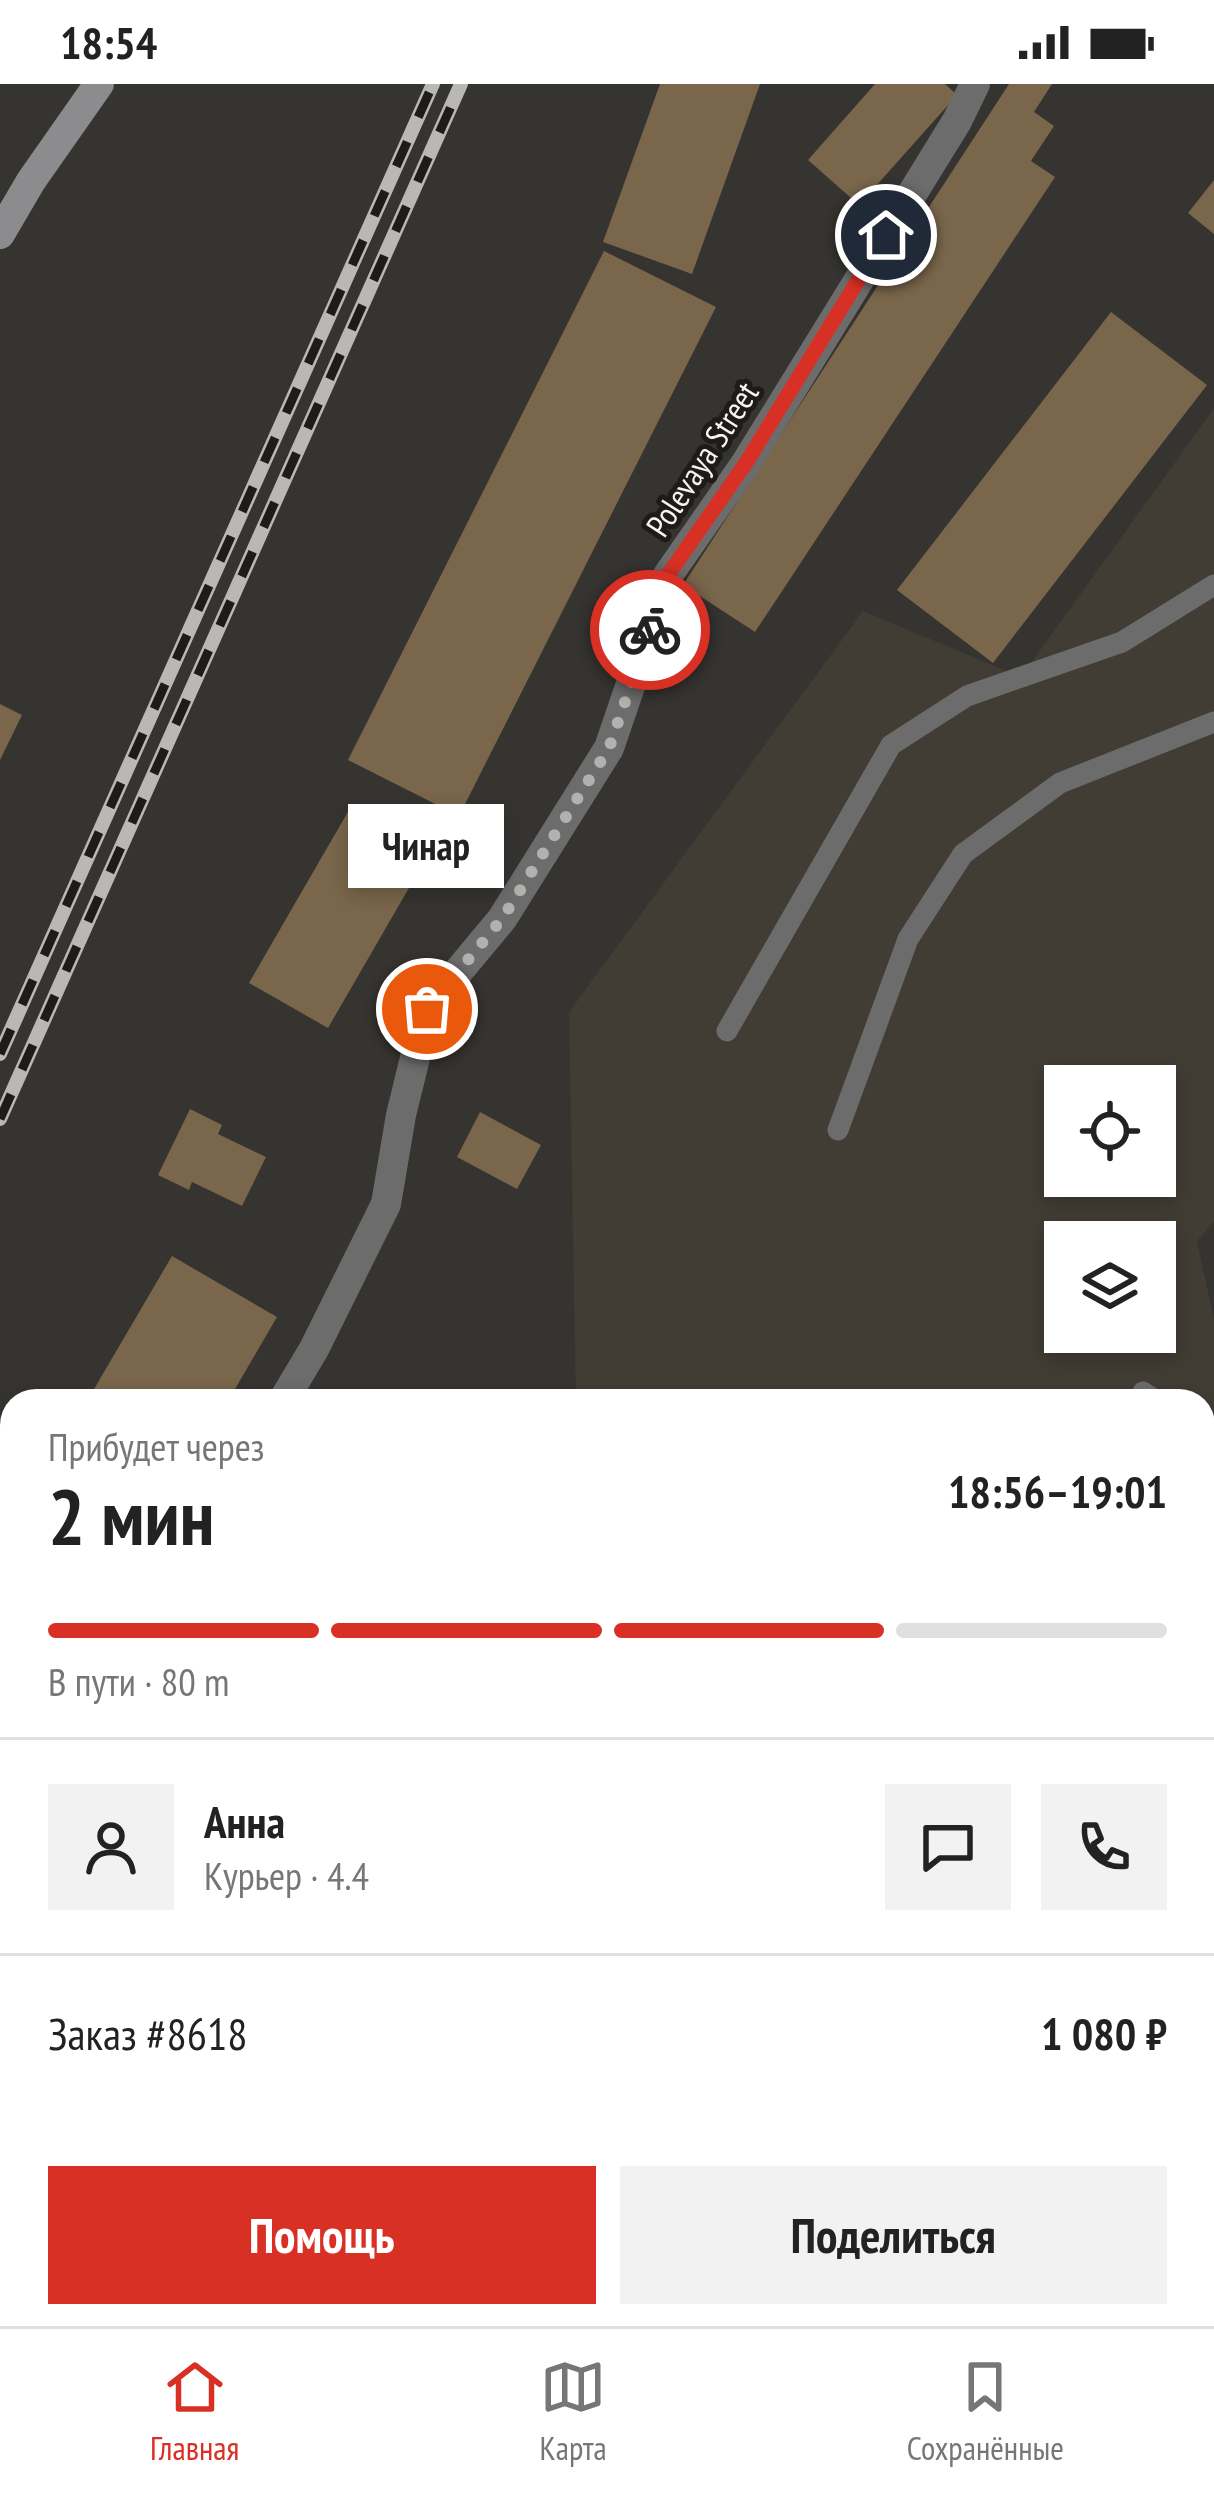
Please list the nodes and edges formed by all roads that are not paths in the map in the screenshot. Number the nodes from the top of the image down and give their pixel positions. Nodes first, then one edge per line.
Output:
1 (99, 84) edge
2 (975, 84) edge
3 (0, 234) edge
4 (1214, 585) edge
5 (1214, 722) edge
6 (727, 1031) dead end
7 (838, 1130) dead end
8 (290, 1389) edge

1 - 3 main road
2 - 8 street, Polevaya Street
4 - 6 lane
5 - 7 lane

